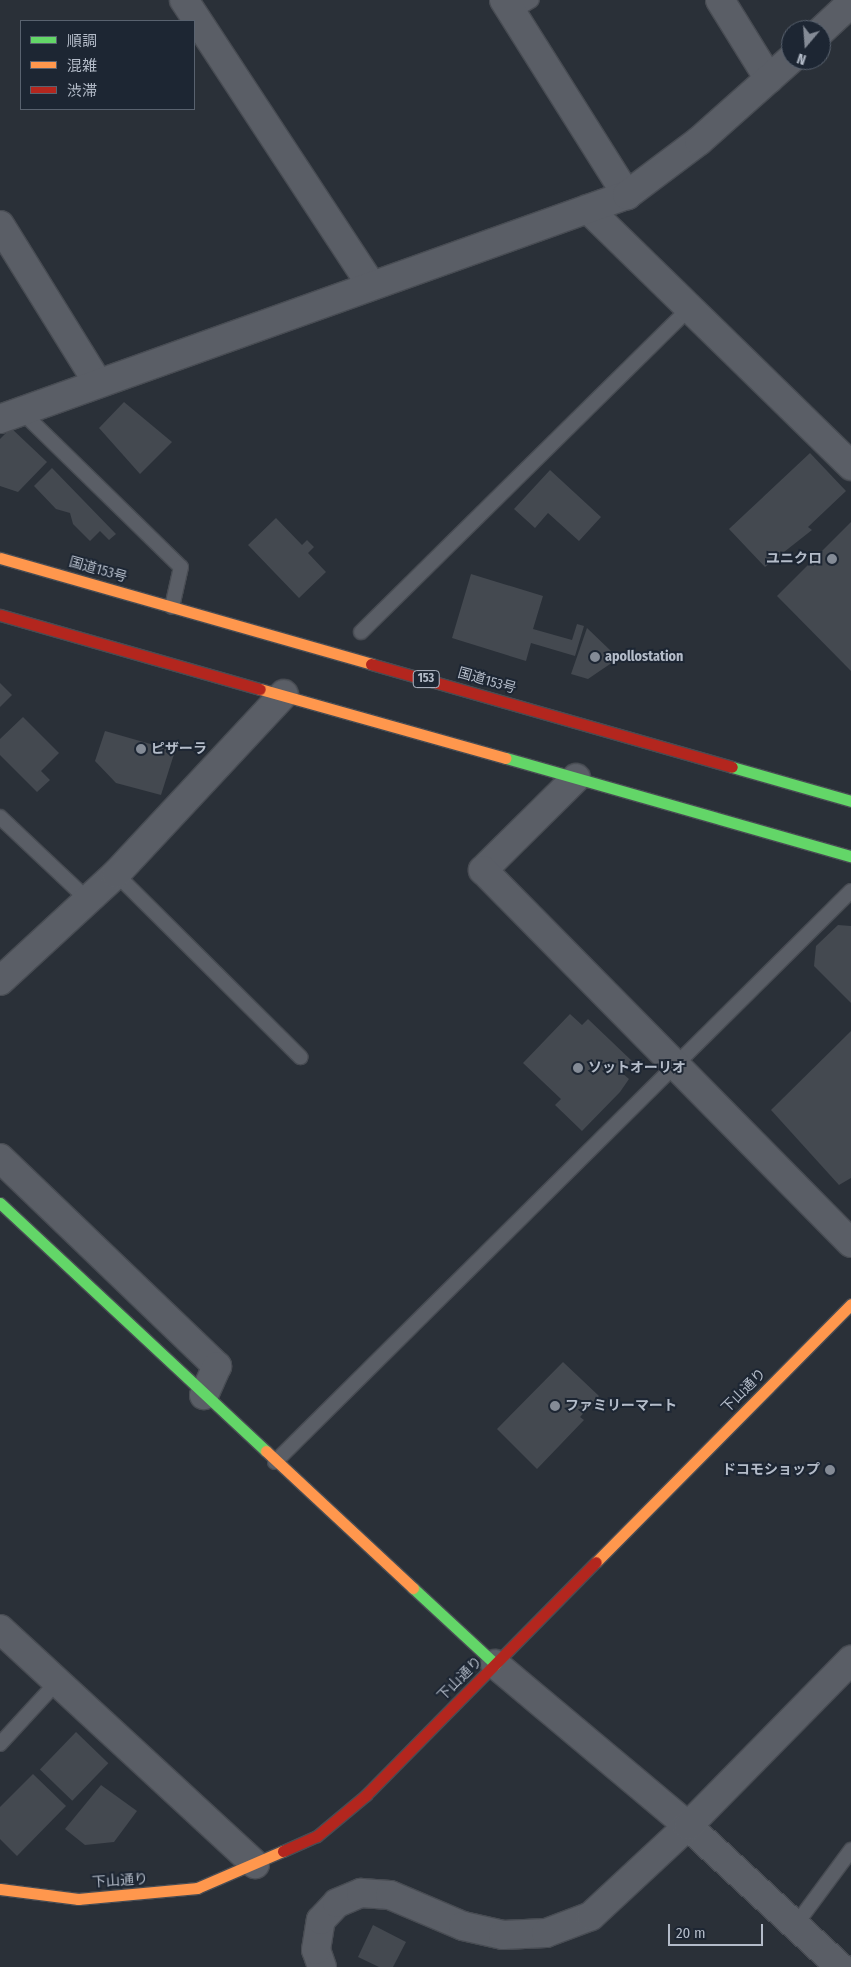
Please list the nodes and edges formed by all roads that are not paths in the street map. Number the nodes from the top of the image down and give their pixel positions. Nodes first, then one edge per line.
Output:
1 (184, 0) edge
2 (720, 0) edge
3 (851, 3) edge
4 (516, 4) edge
5 (831, 22) edge
6 (781, 68) edge
7 (769, 79) junction
8 (627, 195) junction
9 (588, 209) junction
10 (0, 225) edge
11 (371, 285) junction
12 (690, 307) junction
13 (98, 383) junction
14 (10, 415) edge
15 (851, 466) edge
16 (0, 558) edge
17 (172, 607) junction
18 (0, 615) edge
19 (361, 632) dead end
20 (284, 694) junction
21 (576, 778) junction
22 (851, 800) edge
23 (0, 817) edge
24 (851, 856) edge
25 (116, 874) junction
26 (851, 891) edge
27 (88, 900) junction
28 (0, 981) edge
29 (300, 1057) dead end
30 (675, 1064) junction
31 (0, 1158) edge
32 (0, 1203) edge
33 (851, 1243) edge
34 (851, 1304) edge
35 (204, 1395) junction
36 (275, 1462) junction
37 (0, 1629) edge
38 (851, 1660) edge
39 (495, 1664) junction
40 (57, 1682) junction
41 (0, 1744) edge
42 (688, 1826) junction
43 (851, 1850) edge
44 (255, 1864) junction
45 (0, 1889) edge
46 (797, 1923) junction
47 (322, 1967) edge
48 (840, 1967) edge

1 - 11 street
2 - 7 street
3 - 5 street
4 - 8 street
6 - 7 street
7 - 8 street
8 - 9 street
9 - 11 street
9 - 12 street
10 - 13 street
11 - 13 street
12 - 15 street
12 - 19 lane
13 - 14 street
14 - 17 lane
16 - 17 main road, 国道153号 / 153
17 - 22 main road, 国道153号 / 153
18 - 20 main road
20 - 21 main road
20 - 25 street
21 - 24 main road
21 - 30 street
23 - 27 lane
25 - 27 street
25 - 29 lane
26 - 30 lane
27 - 28 street
30 - 33 street
30 - 36 lane
31 - 35 street
32 - 35 main road
34 - 39 main road, 下山通り
35 - 36 main road
36 - 39 main road
37 - 40 street
38 - 42 street
39 - 42 street
39 - 44 main road, 下山通り
40 - 41 lane
40 - 44 street
42 - 46 street
42 - 47 street
43 - 46 lane
44 - 45 main road, 下山通り
46 - 48 street

